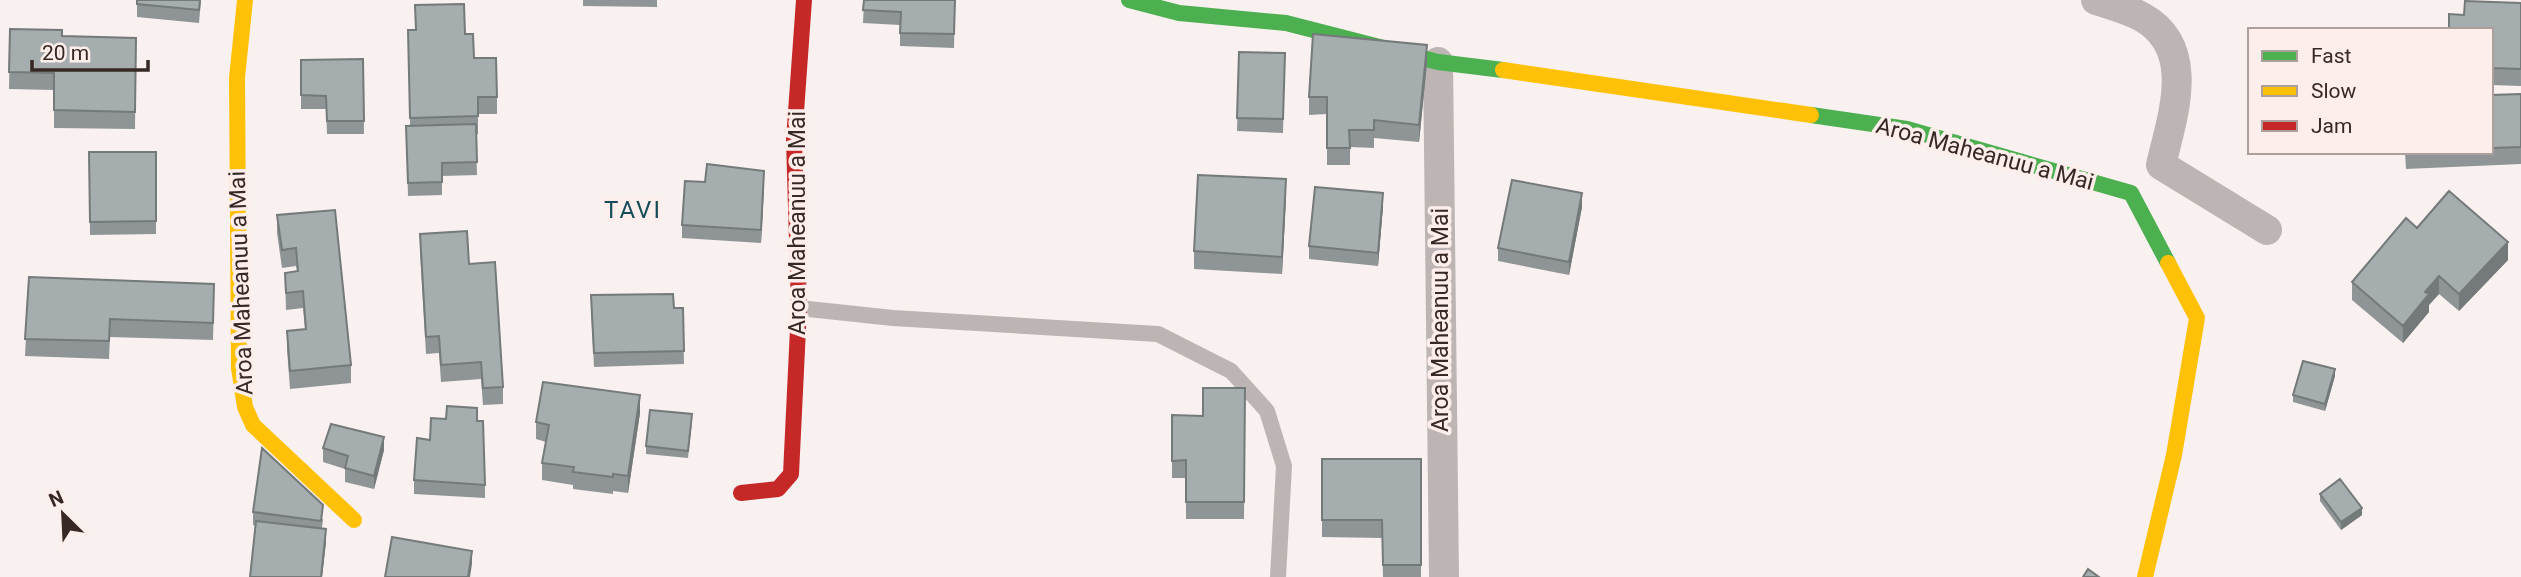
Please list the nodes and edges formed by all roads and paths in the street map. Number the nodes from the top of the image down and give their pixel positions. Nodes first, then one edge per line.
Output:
1 (245, 0) edge
2 (804, 0) edge
3 (1129, 0) edge
4 (2096, 0) edge
5 (1438, 62) junction
6 (2267, 230) dead end
7 (799, 308) junction
8 (741, 493) dead end
9 (354, 520) dead end
10 (1278, 577) edge
11 (1444, 577) edge
12 (2145, 577) edge

1 - 9 street, Aroa Maheanuu a Mai
2 - 7 street, Aroa Maheanuu a Mai
3 - 5 street, Aroa Maheanuu a Mai
4 - 6 street
5 - 11 street, Aroa Maheanuu a Mai
5 - 12 street, Aroa Maheanuu a Mai
7 - 8 street, Aroa Maheanuu a Mai
7 - 10 lane

